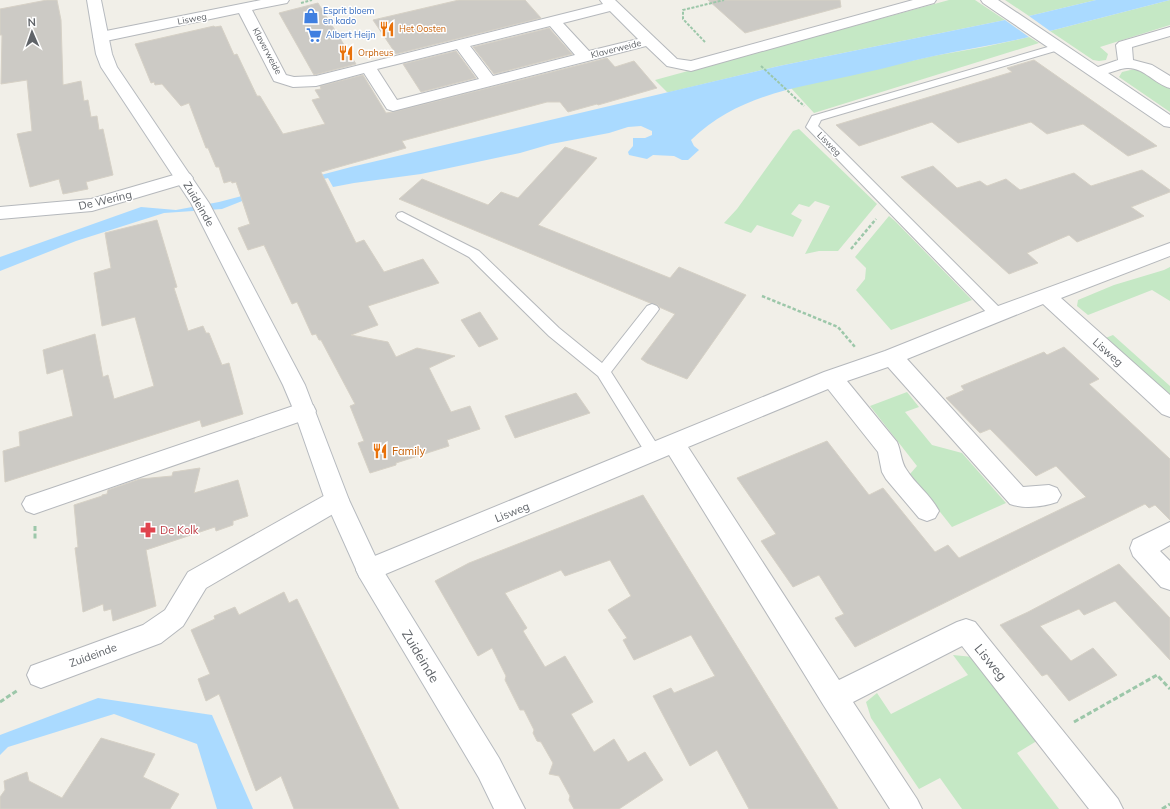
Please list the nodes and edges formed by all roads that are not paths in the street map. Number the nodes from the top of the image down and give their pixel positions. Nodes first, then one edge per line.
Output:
1 (94, 0) edge
2 (282, 0) edge
3 (878, 0) edge
4 (929, 0) edge
5 (988, 0) edge
6 (610, 3) edge
7 (244, 9) junction
8 (889, 10) junction
9 (553, 21) junction
10 (1170, 31) edge
11 (101, 37) junction
12 (647, 40) junction
13 (1053, 43) junction
14 (461, 44) junction
15 (584, 56) junction
16 (1126, 63) junction
17 (368, 67) junction
18 (1096, 72) junction
19 (489, 81) junction
20 (1170, 83) edge
21 (1170, 122) edge
22 (184, 178) junction
23 (0, 212) edge
24 (402, 216) dead end
25 (1170, 249) edge
26 (1046, 296) junction
27 (652, 309) dead end
28 (997, 314) junction
29 (892, 357) junction
30 (603, 372) junction
31 (832, 378) junction
32 (1170, 408) edge
33 (305, 411) junction
34 (664, 449) junction
35 (1049, 495) dead end
36 (337, 500) junction
37 (34, 504) dead end
38 (927, 511) dead end
39 (1170, 533) edge
40 (369, 570) junction
41 (1170, 579) edge
42 (41, 675) dead end
43 (834, 697) junction
44 (510, 809) edge
45 (907, 809) edge
46 (1108, 809) edge

1 - 11 street, Zuideinde
2 - 7 street, Lisweg
3 - 8 street
4 - 8 street
5 - 13 street
6 - 9 street, Klaverweide
6 - 12 street
7 - 11 street, Lisweg
7 - 17 street, Klaverweide
8 - 12 street
9 - 14 street, Klaverweide
9 - 15 street, Klaverweide
10 - 16 street
11 - 22 street, Zuideinde
12 - 15 street, Klaverweide
13 - 18 street
13 - 28 lane, Lisweg
14 - 17 street, Klaverweide
14 - 19 street
15 - 19 street, Klaverweide
16 - 18 street
16 - 20 street
17 - 19 street, Klaverweide
18 - 21 street
22 - 23 street, De Wering
22 - 33 street, Zuideinde
24 - 30 lane
25 - 26 street, Lisweg
26 - 28 street, Lisweg
26 - 32 street, Lisweg
27 - 30 lane
28 - 29 street, Lisweg
29 - 31 street, Lisweg
29 - 35 street
30 - 34 lane
31 - 34 street, Lisweg
31 - 38 street
33 - 36 street, Zuideinde
33 - 37 street
34 - 40 street, Lisweg
34 - 43 street
36 - 40 street, Zuideinde
36 - 42 street, Zuideinde
39 - 41 street
40 - 44 street, Zuideinde
43 - 45 street
43 - 46 street, Lisweg

